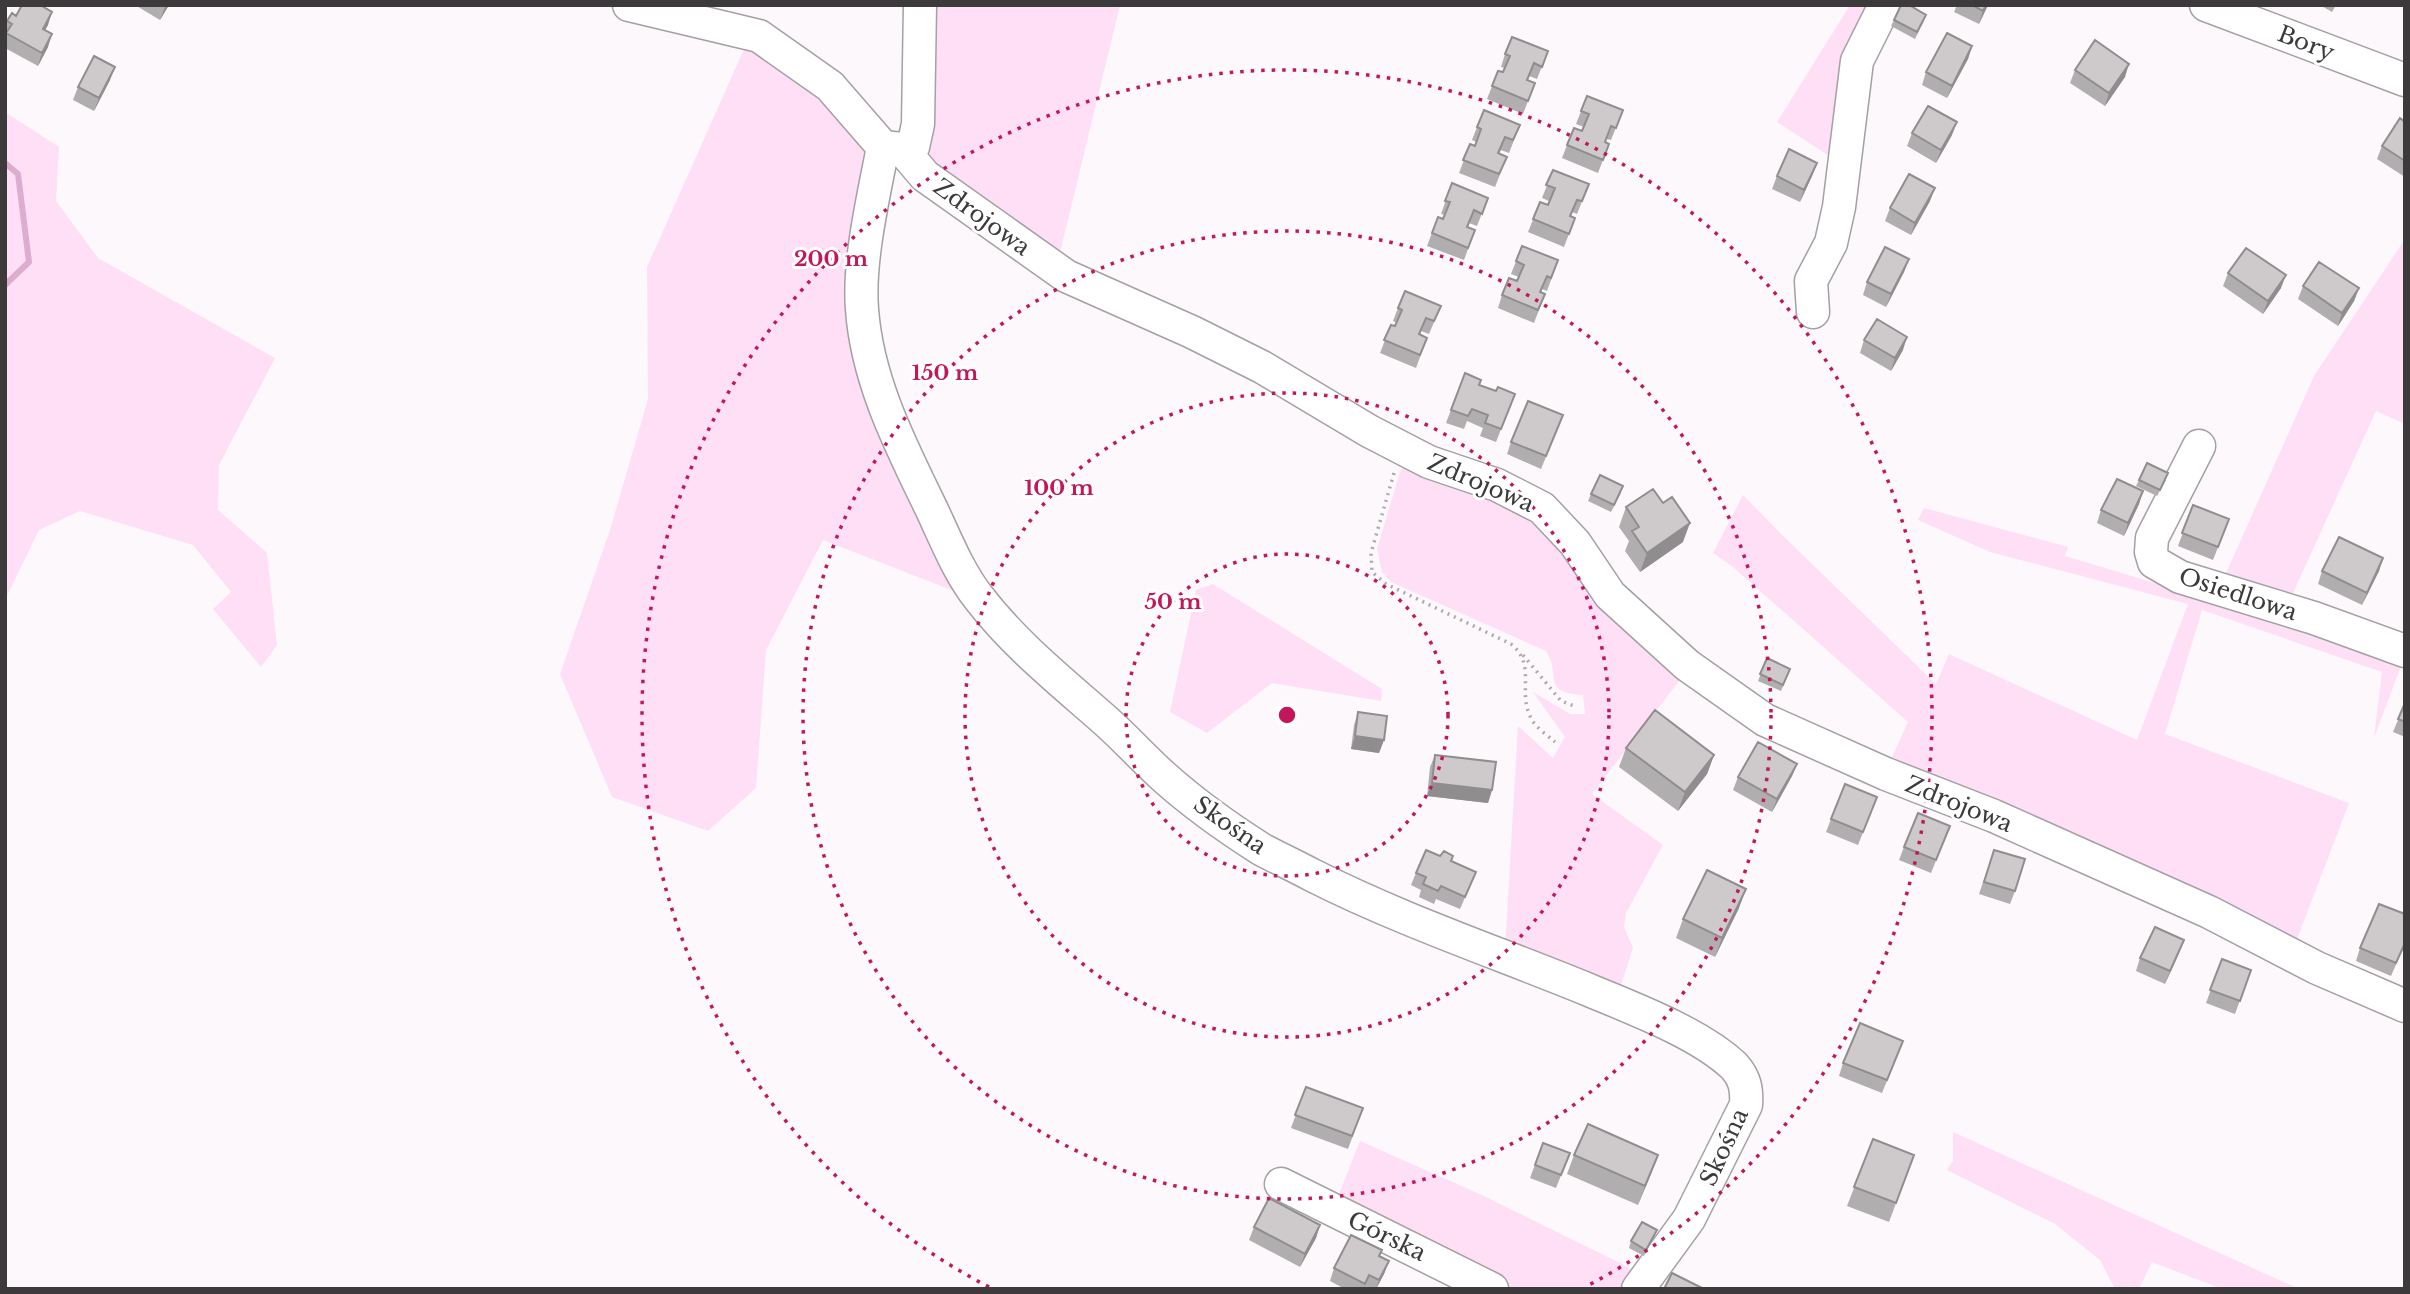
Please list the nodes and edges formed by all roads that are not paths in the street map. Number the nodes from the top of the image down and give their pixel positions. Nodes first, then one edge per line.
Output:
1 (629, 5) edge
2 (920, 5) edge
3 (1885, 5) edge
4 (2206, 5) edge
5 (2405, 80) edge
6 (892, 148) junction
7 (1812, 313) dead end
8 (2199, 446) dead end
9 (2405, 651) edge
10 (2405, 1006) edge
11 (1281, 1184) dead end
12 (1492, 1289) edge
13 (1638, 1289) edge

1 - 6 street, Zdrojowa
2 - 6 street
3 - 7 street
4 - 5 street, Bory
6 - 10 street, Zdrojowa
6 - 13 street, Skośna
8 - 9 street, Osiedlowa
11 - 12 street, Górska

